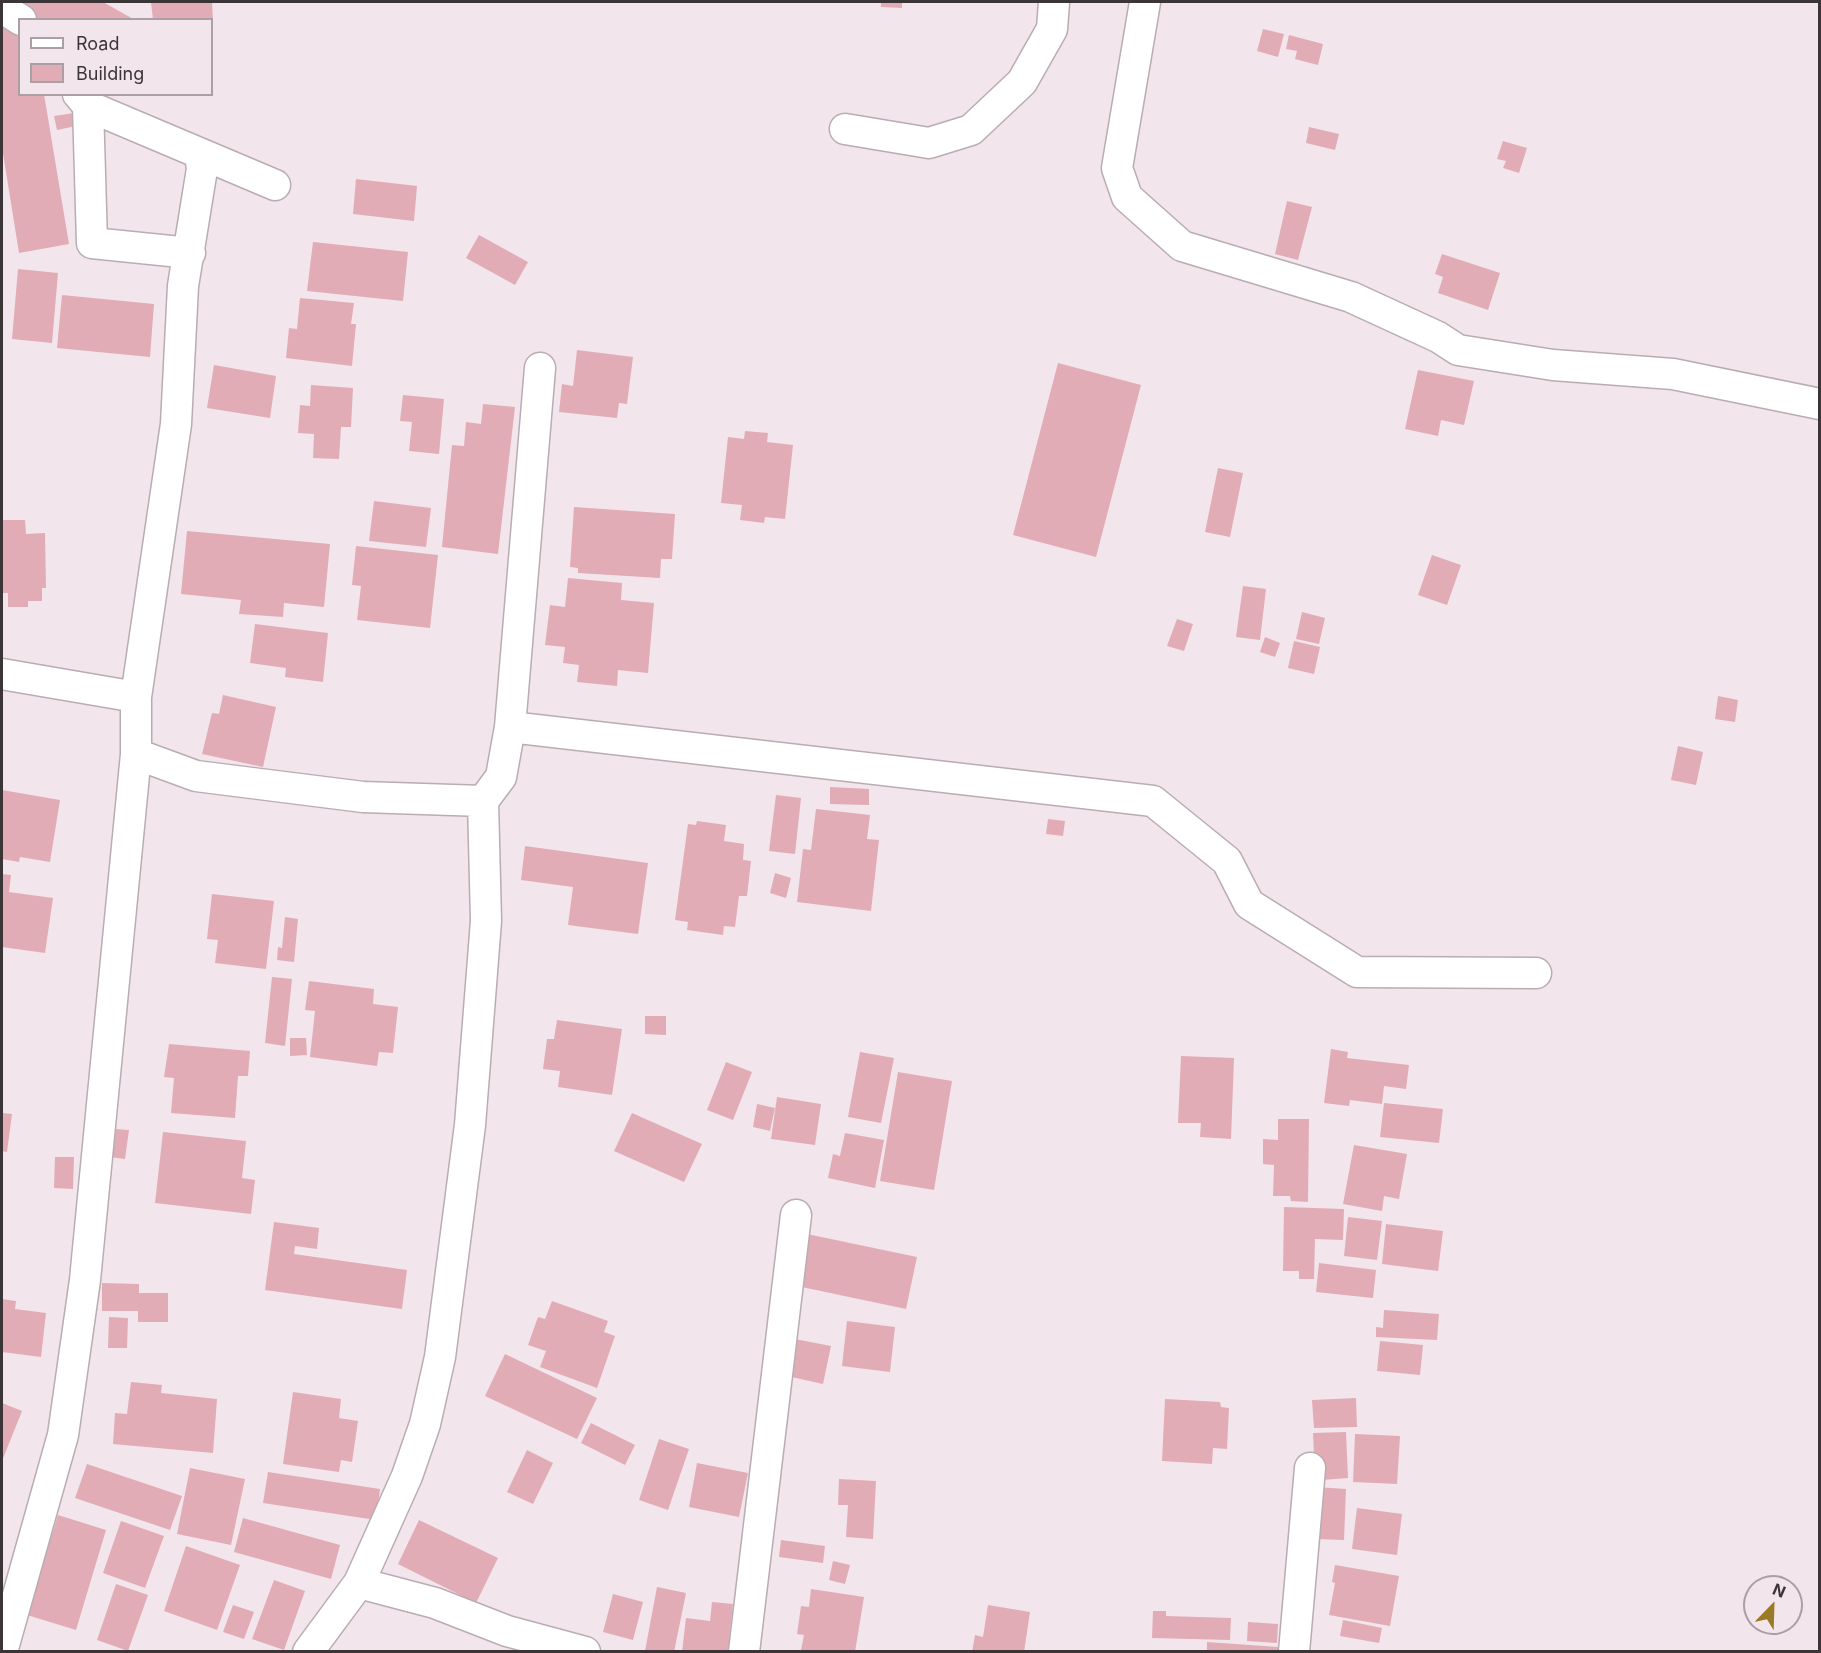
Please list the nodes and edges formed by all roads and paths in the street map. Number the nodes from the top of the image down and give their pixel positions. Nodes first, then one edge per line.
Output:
1 (1054, 2) edge
2 (1145, 2) edge
3 (2, 8) edge
4 (18, 18) edge
5 (83, 100) edge
6 (845, 129) dead end
7 (200, 154) junction
8 (275, 185) dead end
9 (190, 254) junction
10 (540, 368) dead end
11 (1820, 404) edge
12 (2, 674) edge
13 (136, 697) junction
14 (510, 727) junction
15 (136, 754) junction
16 (483, 801) junction
17 (1536, 973) dead end
18 (796, 1215) dead end
19 (1310, 1468) dead end
20 (359, 1583) junction
21 (2, 1652) edge
22 (308, 1652) edge
23 (585, 1652) edge
24 (744, 1652) edge
25 (1294, 1652) edge

1 - 6 street
2 - 11 street
3 - 4 street
5 - 7 street
5 - 9 street
7 - 8 street
7 - 9 street
9 - 13 street
10 - 14 street
12 - 13 street
13 - 15 street
14 - 16 street
14 - 17 street
15 - 16 street
15 - 21 street
16 - 20 street
18 - 24 street
19 - 25 street
20 - 22 street
20 - 23 street

